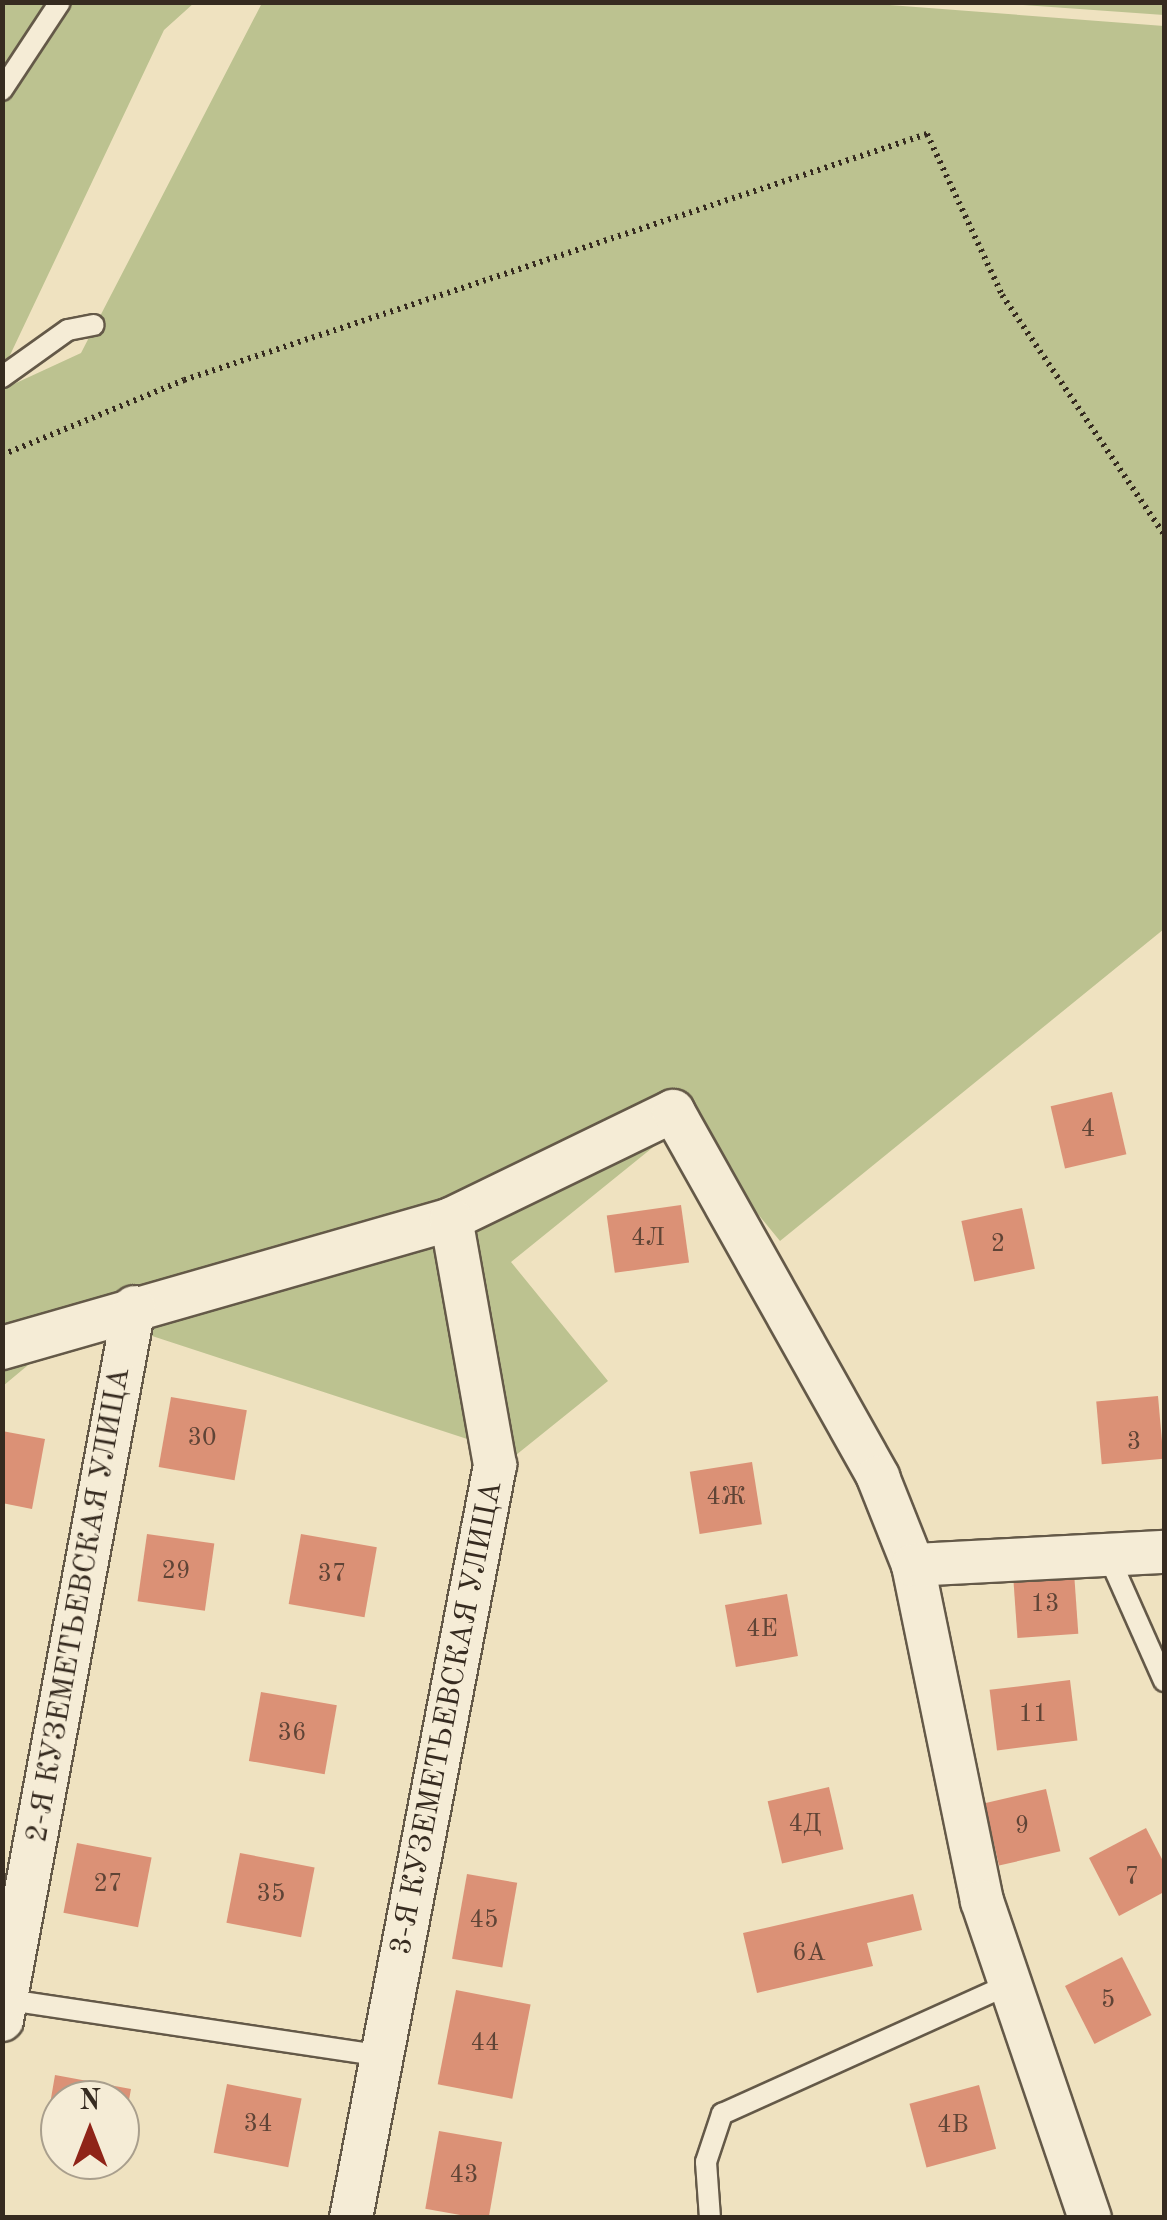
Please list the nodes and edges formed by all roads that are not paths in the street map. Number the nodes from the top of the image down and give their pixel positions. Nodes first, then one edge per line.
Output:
1 (60, 2) edge
2 (2, 90) edge
3 (94, 325) dead end
4 (2, 376) edge
5 (451, 1219) junction
6 (134, 1307) junction
7 (2, 1348) edge
8 (1164, 1552) edge
9 (1108, 1555) junction
10 (913, 1565) junction
11 (1164, 1681) edge
12 (1006, 1986) junction
13 (4, 2006) edge
14 (382, 2056) junction
15 (351, 2218) edge
16 (710, 2218) edge
17 (1090, 2218) edge

1 - 2 lane
3 - 4 lane
5 - 6 street
5 - 10 street
5 - 14 street, 3-Я КУЗЕМЕТЬЕВСКАЯ УЛИЦА
6 - 7 street
6 - 13 street, 2-Я КУЗЕМЕТЬЕВСКАЯ УЛИЦА
8 - 9 street
9 - 10 street
9 - 11 lane
10 - 12 street
12 - 16 lane
12 - 17 street
13 - 14 lane
14 - 15 street, 3-Я КУЗЕМЕТЬЕВСКАЯ УЛИЦА

